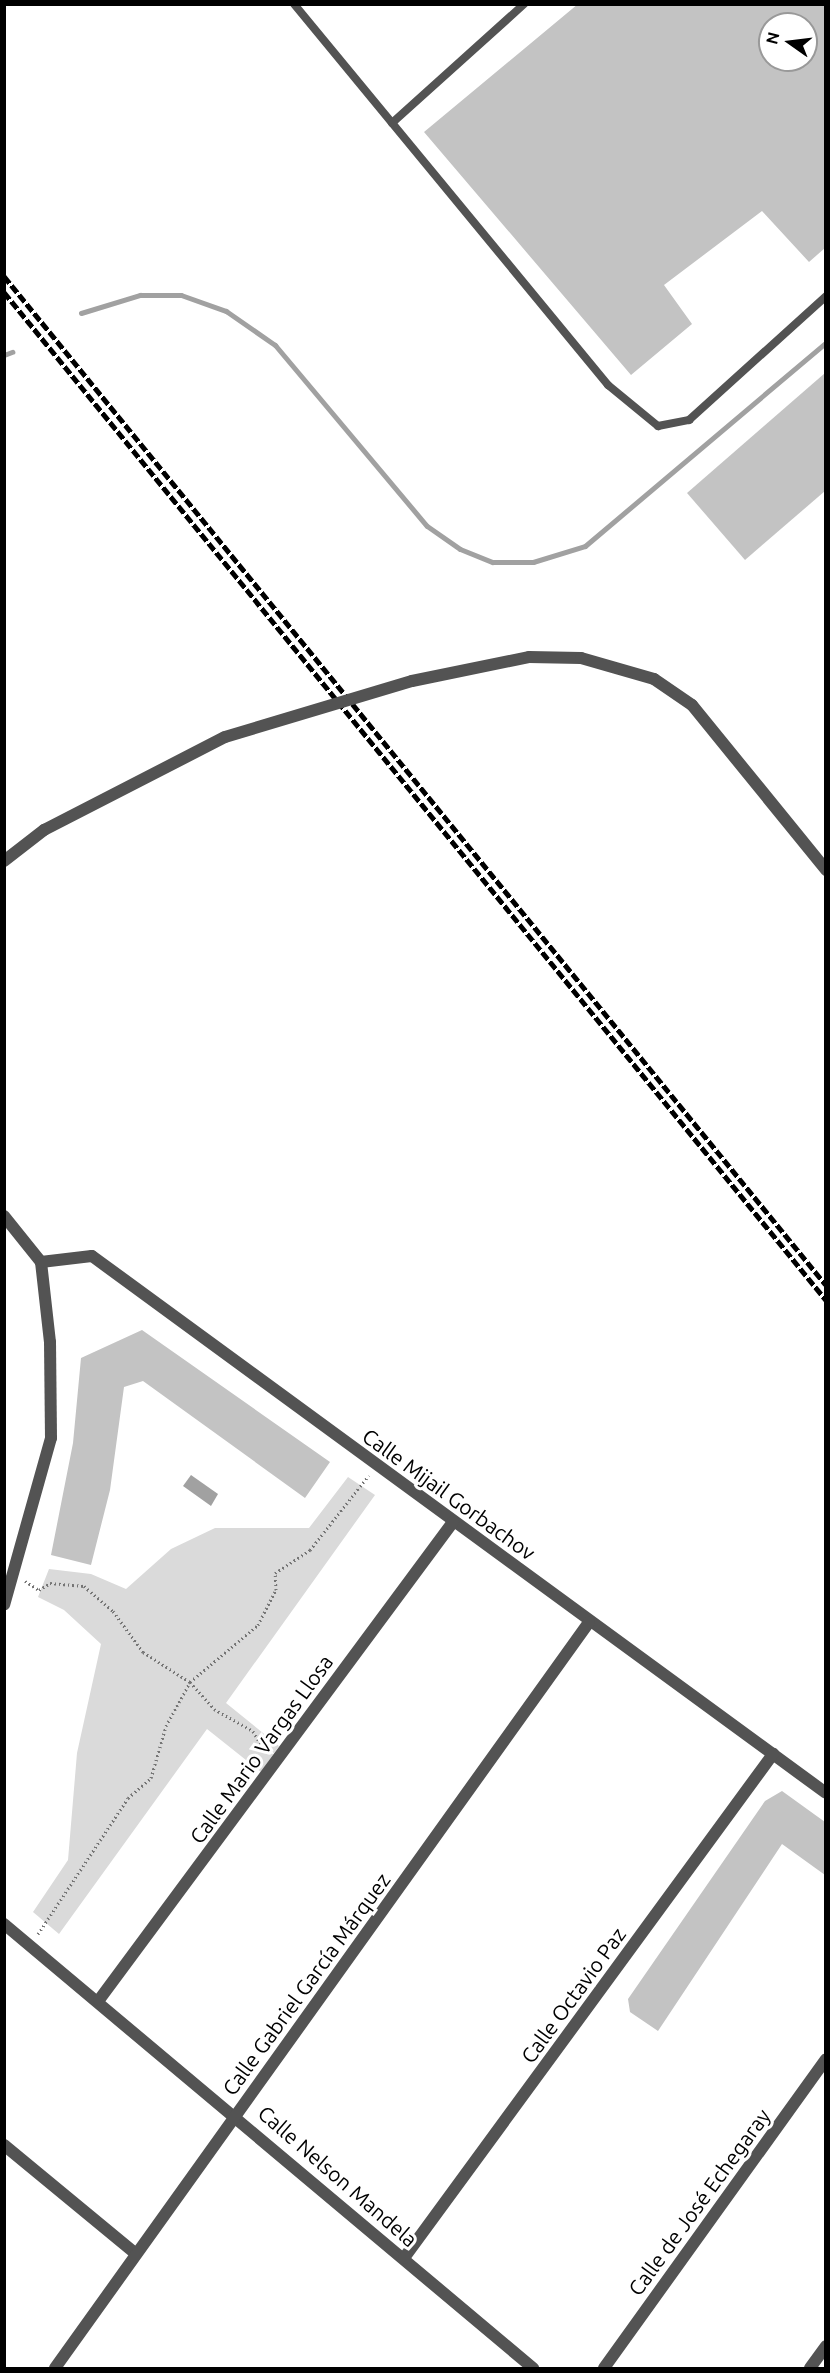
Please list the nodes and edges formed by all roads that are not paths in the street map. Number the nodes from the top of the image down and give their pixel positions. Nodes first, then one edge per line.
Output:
1 (294, 4) edge
2 (524, 4) edge
3 (392, 123) junction
4 (825, 296) edge
5 (4, 861) edge
6 (825, 870) edge
7 (4, 1216) edge
8 (41, 1262) junction
9 (453, 1522) junction
10 (4, 1605) edge
11 (589, 1622) junction
12 (773, 1754) junction
13 (825, 1793) edge
14 (4, 1924) edge
15 (99, 2000) junction
16 (825, 2059) edge
17 (236, 2115) junction
18 (4, 2145) edge
19 (136, 2254) junction
20 (404, 2258) junction
21 (825, 2346) edge
22 (55, 2368) edge
23 (533, 2368) edge
24 (604, 2368) edge
25 (810, 2368) edge

1 - 3 lane
2 - 3 lane
3 - 4 lane
5 - 6 street, bridge
7 - 8 street
8 - 9 street, Calle Mijail Gorbachov
8 - 10 street
9 - 11 street, Calle Mijail Gorbachov
9 - 15 street, Calle Mario Vargas Llosa
11 - 12 street, Calle Mijail Gorbachov
11 - 17 street, Calle Gabriel García Márquez
12 - 13 street, Calle Mijail Gorbachov
12 - 20 street, Calle Octavio Paz
14 - 15 street, Calle Nelson Mandela
15 - 17 street, Calle Nelson Mandela
16 - 24 street, Calle de José Echegaray
17 - 19 street, Calle Gabriel García Márquez
17 - 20 street, Calle Nelson Mandela
18 - 19 street
19 - 22 street, Calle Gabriel García Márquez
20 - 23 street, Calle Nelson Mandela
21 - 25 street

